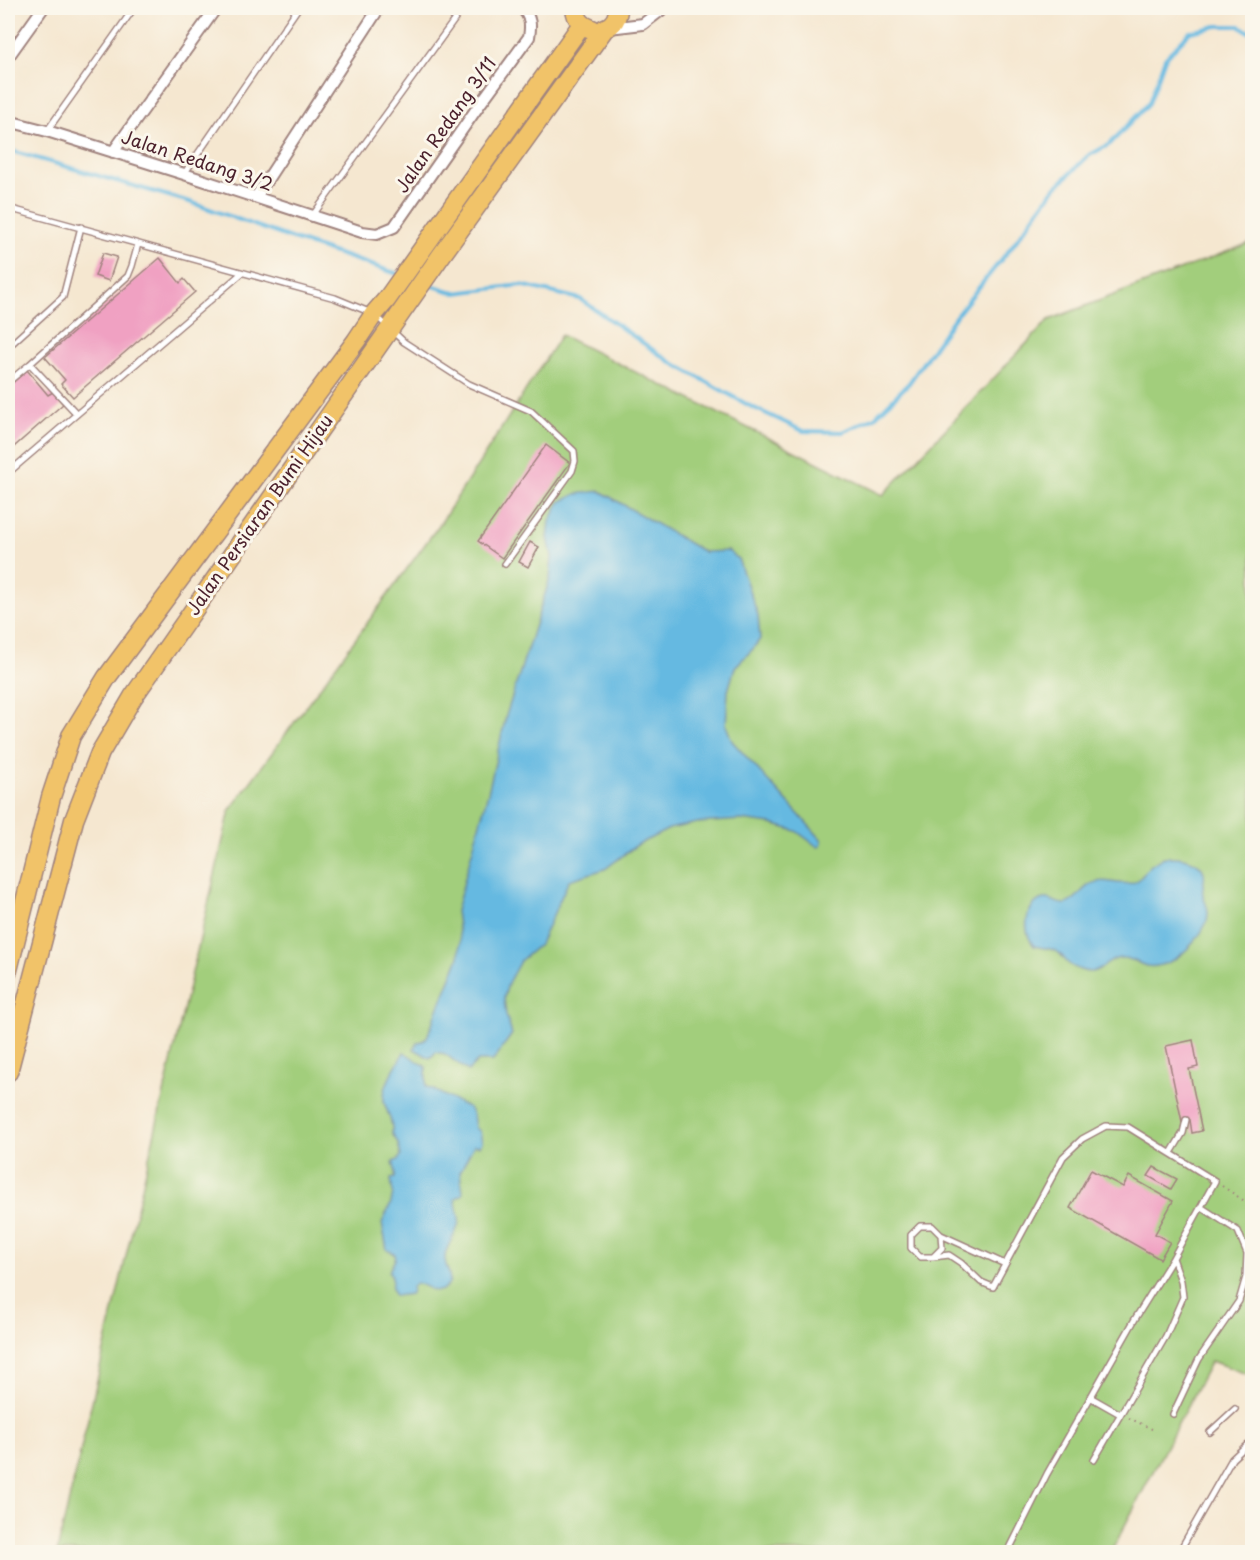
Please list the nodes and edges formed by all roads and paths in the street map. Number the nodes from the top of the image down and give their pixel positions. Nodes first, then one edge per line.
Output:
1 (43, 8) edge
2 (134, 8) edge
3 (216, 8) edge
4 (298, 8) edge
5 (379, 8) edge
6 (463, 8) edge
7 (522, 8) edge
8 (662, 8) edge
9 (576, 12) edge
10 (620, 12) edge
11 (605, 28) junction
12 (8, 57) edge
13 (8, 121) edge
14 (47, 131) junction
15 (113, 152) junction
16 (184, 174) junction
17 (256, 196) junction
18 (8, 208) edge
19 (312, 216) junction
20 (81, 227) junction
21 (377, 234) joint
22 (138, 243) junction
23 (242, 273) junction
24 (374, 314) junction
25 (390, 328) junction
26 (8, 347) edge
27 (30, 364) junction
28 (8, 382) edge
29 (77, 414) junction
30 (8, 473) edge
31 (505, 564) dead end
32 (8, 970) edge
33 (8, 1072) edge
34 (1186, 1120) dead end
35 (1171, 1153) junction
36 (1215, 1181) junction
37 (1252, 1206) edge
38 (1201, 1207) junction
39 (941, 1235) junction
40 (933, 1257) junction
41 (1173, 1258) junction
42 (1005, 1264) junction
43 (1090, 1397) junction
44 (1235, 1409) dead end
45 (1120, 1414) junction
46 (1173, 1414) dead end
47 (1156, 1431) dead end
48 (1210, 1432) dead end
49 (1250, 1443) edge
50 (1094, 1460) dead end
51 (1008, 1552) edge
52 (1179, 1552) edge

1 - 12 street
2 - 14 lane
3 - 15 street
4 - 16 lane
5 - 17 street
6 - 19 lane
7 - 21 street, Jalan Redang 3/11
8 - 10 street
9 - 11 main road
9 - 24 main road, Jalan Persiaran Bumi Hijau
10 - 11 main road, Jalan Persiaran Bumi Hijau
11 - 25 main road, Jalan Persiaran Bumi Hijau
13 - 14 street, Jalan Redang 3/2
14 - 15 street, Jalan Redang 3/2
15 - 16 street, Jalan Redang 3/2
16 - 17 street, Jalan Redang 3/2
17 - 19 street, Jalan Redang 3/2
18 - 20 lane
19 - 21 street, Jalan Redang 3/2
20 - 22 lane
20 - 26 lane
22 - 23 lane
22 - 27 lane
23 - 24 lane
23 - 29 lane
24 - 25 lane
24 - 32 main road, Jalan Persiaran Bumi Hijau
25 - 31 lane
25 - 33 main road, Jalan Persiaran Bumi Hijau
27 - 28 lane
27 - 29 lane
29 - 30 lane
34 - 35 lane
35 - 36 lane
35 - 42 lane
36 - 37 path
36 - 38 lane
38 - 41 lane
38 - 46 lane
39 - 40 lane
39 - 40 lane
39 - 42 lane
40 - 42 lane
41 - 43 lane
41 - 45 lane
43 - 45 lane
43 - 51 lane
44 - 48 lane
45 - 47 path
45 - 50 lane
49 - 52 lane

